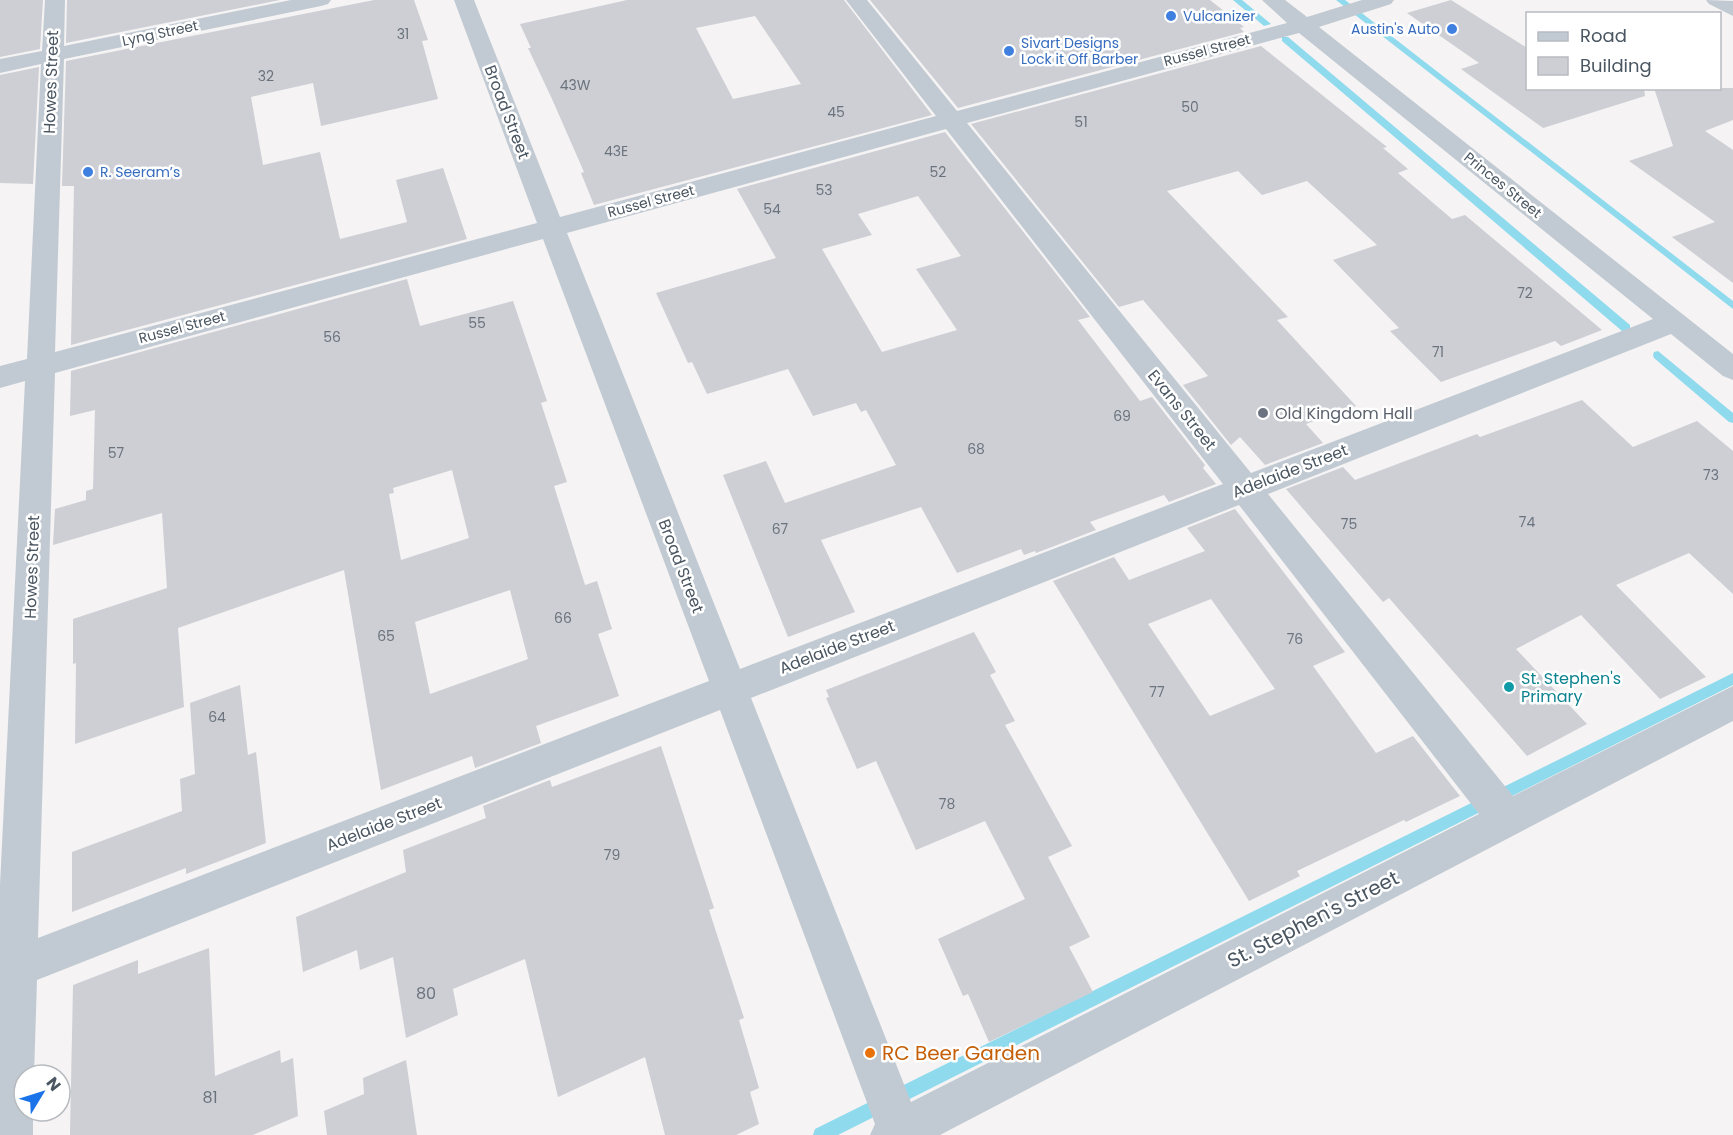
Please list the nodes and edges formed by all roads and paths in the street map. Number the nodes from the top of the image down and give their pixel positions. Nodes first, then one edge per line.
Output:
1 (55, 0) edge
2 (321, 0) edge
3 (464, 0) edge
4 (856, 0) edge
5 (1272, 0) edge
6 (1384, 0) edge
7 (1716, 0) edge
8 (1733, 10) edge
9 (1303, 25) junction
10 (52, 55) junction
11 (0, 66) edge
12 (952, 120) junction
13 (550, 228) junction
14 (1674, 322) junction
15 (39, 366) junction
16 (1733, 369) edge
17 (0, 377) edge
18 (1245, 489) junction
19 (729, 689) junction
20 (1733, 703) edge
21 (1508, 819) junction
22 (8, 970) edge
23 (897, 1133) edge
24 (10, 1135) edge

1 - 10 street, Howes Street
2 - 10 street, Lyng Street
3 - 13 street, Broad Street
4 - 12 street, Evans Street
5 - 9 street, Princes Street
6 - 9 street, Russel Street
7 - 8 street
9 - 12 street, Russel Street
9 - 14 street, Princes Street
10 - 11 street, Lyng Street
10 - 15 street, Howes Street
12 - 13 street, Russel Street
12 - 18 street, Evans Street
13 - 15 street, Russel Street
13 - 19 street, Broad Street
14 - 16 street, Princes Street
14 - 18 street, Adelaide Street
15 - 17 street, Russel Street
15 - 22 street, Howes Street
18 - 19 street, Adelaide Street
18 - 21 street, Evans Street
19 - 22 street, Adelaide Street
19 - 23 street, Broad Street
20 - 21 street, St. Stephen's Street
21 - 23 street, St. Stephen's Street
22 - 24 street, Howes Street

